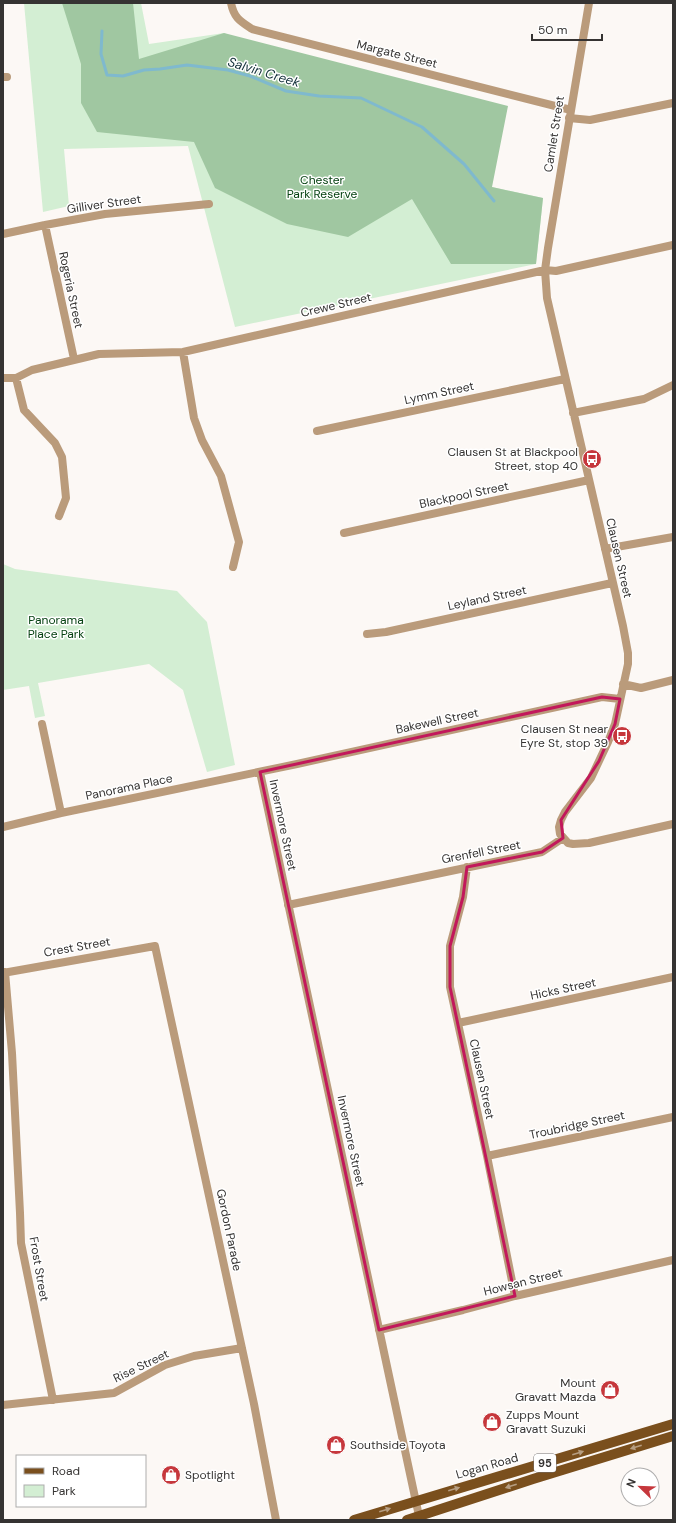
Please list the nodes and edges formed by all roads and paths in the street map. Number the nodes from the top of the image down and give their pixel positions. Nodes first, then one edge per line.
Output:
1 (231, 3) edge
2 (589, 3) edge
3 (673, 103) edge
4 (570, 114) junction
5 (209, 204) dead end
6 (45, 225) junction
7 (3, 234) edge
8 (673, 245) edge
9 (545, 270) junction
10 (183, 352) junction
11 (74, 359) junction
12 (3, 378) edge
13 (16, 378) junction
14 (566, 379) junction
15 (673, 384) edge
16 (573, 413) junction
17 (317, 431) dead end
18 (589, 480) junction
19 (59, 516) dead end
20 (344, 533) dead end
21 (673, 537) edge
22 (605, 549) junction
23 (233, 567) dead end
24 (612, 583) junction
25 (367, 634) dead end
26 (673, 680) edge
27 (623, 684) junction
28 (620, 699) junction
29 (42, 724) dead end
30 (260, 772) junction
31 (61, 813) junction
32 (673, 824) edge
33 (3, 827) edge
34 (563, 838) junction
35 (467, 867) junction
36 (288, 905) junction
37 (155, 946) joint
38 (4, 972) edge
39 (673, 977) edge
40 (458, 1023) junction
41 (673, 1117) edge
42 (487, 1156) junction
43 (673, 1260) edge
44 (515, 1296) junction
45 (379, 1330) junction
46 (242, 1348) junction
47 (53, 1400) junction
48 (3, 1405) edge
49 (673, 1424) edge
50 (673, 1436) edge
51 (416, 1501) junction
52 (420, 1516) junction
53 (276, 1520) edge
54 (354, 1520) edge
55 (407, 1520) edge

1 - 4 street, Margate Street
2 - 4 street, Camlet Street
3 - 4 street, Margate Street
4 - 9 street, Camlet Street
5 - 6 street, Gilliver Street
6 - 7 street, Gilliver Street
6 - 11 street, Rogeria Street
8 - 9 street, Crewe Street
9 - 10 street, Crewe Street
9 - 14 street, Clausen Street
10 - 11 street, Crewe Street
10 - 23 street
11 - 13 street, Crewe Street
12 - 13 street, Crewe Street
13 - 19 street
14 - 16 street, Clausen Street
14 - 17 street, Lymm Street
15 - 16 street
16 - 18 street, Clausen Street
18 - 20 street, Blackpool Street
18 - 22 street, Clausen Street
21 - 22 street
22 - 24 street, Clausen Street
24 - 25 street, Leyland Street
24 - 27 street, Clausen Street
26 - 27 street
27 - 28 street, Clausen Street
28 - 30 street, Bakewell Street
28 - 34 street, Clausen Street
29 - 31 street
30 - 31 street, Panorama Place
30 - 36 street, Invermore Street
31 - 33 street, Panorama Place
32 - 34 street
34 - 35 street, Grenfell Street
35 - 36 street, Grenfell Street
35 - 40 street, Clausen Street
36 - 45 street, Invermore Street
37 - 38 street, Crest Street
37 - 46 street, Gordon Parade
38 - 47 street, Frost Street
39 - 40 street, Hicks Street
40 - 42 street, Clausen Street
41 - 42 street, Troubridge Street
42 - 44 street, Clausen Street
43 - 44 street, Howsan Street
44 - 45 street, Howsan Street
45 - 51 street, Invermore Street
46 - 47 street, Rise Street
46 - 53 street, Gordon Parade
47 - 48 street, Rise Street
51 -> 49 main road, Logan Road / 95
50 -> 52 main road, Logan Road / 95
51 - 52 street, Invermore Street
54 -> 51 main road, Logan Road / 95
52 - 55 main road, Logan Road / 95

